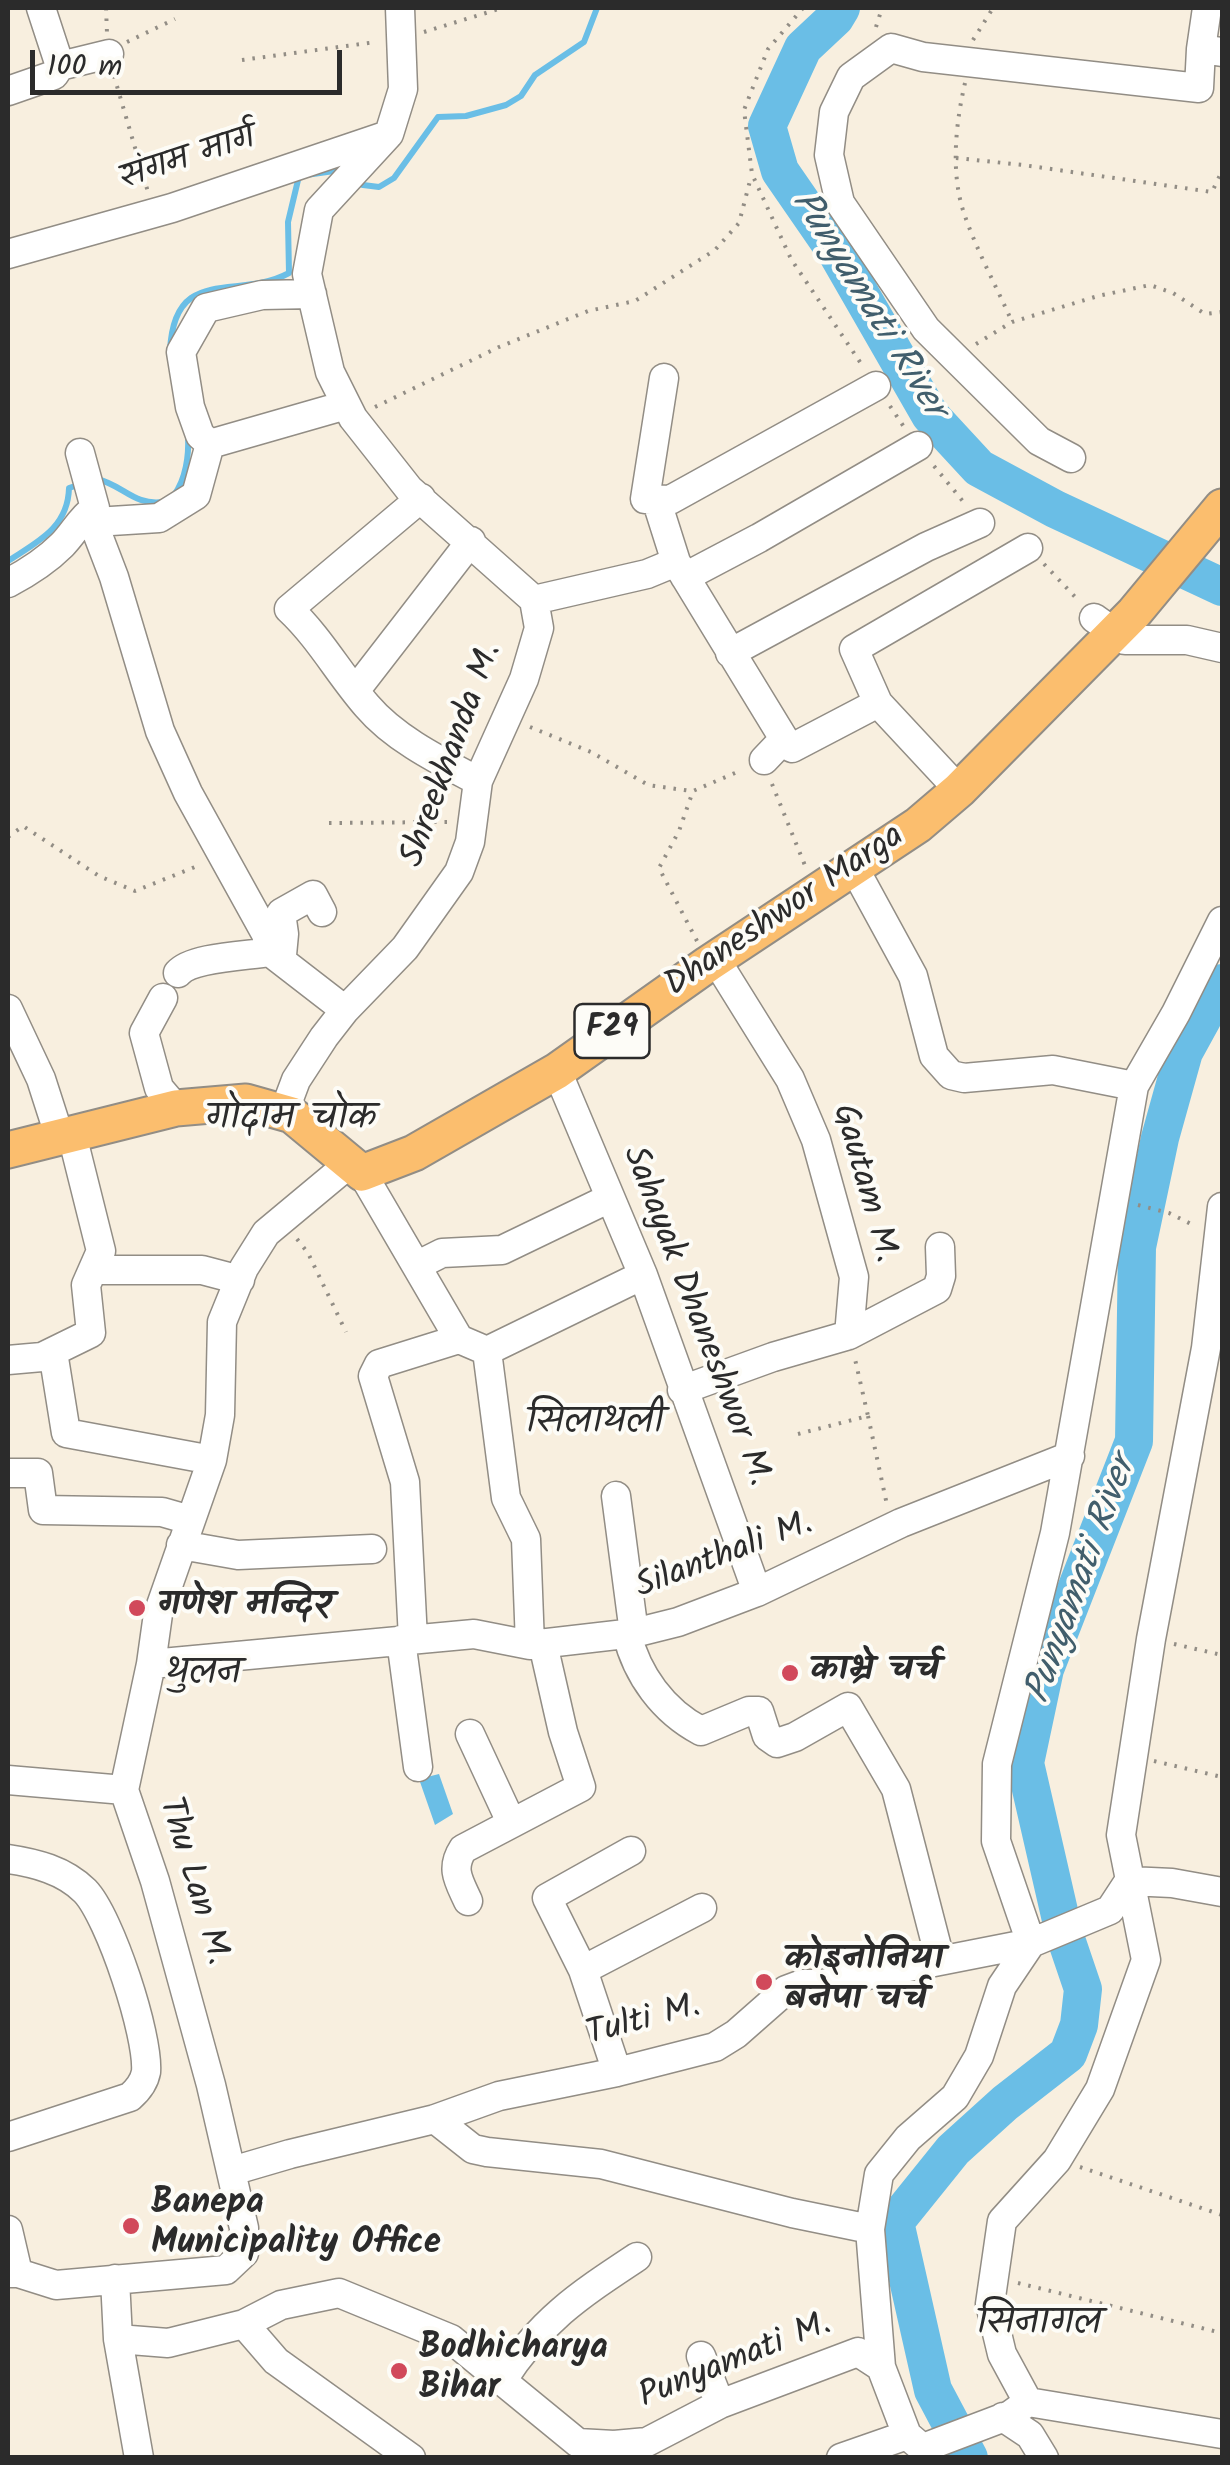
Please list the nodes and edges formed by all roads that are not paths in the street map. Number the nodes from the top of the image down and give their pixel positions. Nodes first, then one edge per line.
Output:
1 (41, 8) edge
2 (400, 8) edge
3 (1207, 8) edge
4 (1212, 50) edge
5 (109, 51) road end
6 (60, 66) junction
7 (8, 91) edge
8 (390, 134) junction
9 (8, 254) edge
10 (312, 294) junction
11 (664, 378) dead end
12 (876, 386) road end
13 (350, 412) junction
14 (210, 444) junction
15 (918, 446) road end
16 (80, 453) dead end
17 (1072, 458) dead end
18 (420, 498) junction
19 (656, 500) junction
20 (95, 515) junction
21 (1215, 516) edge
22 (980, 523) road end
23 (472, 541) junction
24 (1028, 548) road end
25 (680, 570) junction
26 (8, 583) edge
27 (534, 600) junction
28 (1114, 621) junction
29 (1222, 648) edge
30 (730, 654) junction
31 (355, 691) junction
32 (878, 703) junction
33 (784, 739) junction
34 (764, 760) road end
35 (478, 781) junction
36 (959, 790) junction
37 (854, 866) junction
38 (322, 912) dead end
39 (1222, 921) edge
40 (276, 956) junction
41 (712, 962) junction
42 (178, 973) dead end
43 (163, 998) dead end
44 (8, 1009) edge
45 (345, 1010) junction
46 (557, 1071) junction
47 (1134, 1086) junction
48 (176, 1108) junction
49 (284, 1112) junction
50 (66, 1137) junction
51 (8, 1150) edge
52 (356, 1168) junction
53 (610, 1198) junction
54 (1222, 1207) edge
55 (1220, 1238) edge
56 (940, 1247) dead end
57 (418, 1264) junction
58 (93, 1270) junction
59 (642, 1275) junction
60 (240, 1280) junction
61 (849, 1335) junction
62 (459, 1338) junction
63 (53, 1352) junction
64 (487, 1352) junction
65 (8, 1360) edge
66 (682, 1390) junction
67 (1070, 1456) junction
68 (212, 1460) junction
69 (8, 1473) edge
70 (616, 1496) dead end
71 (185, 1532) junction
72 (372, 1549) dead end
73 (757, 1592) junction
74 (630, 1633) junction
75 (407, 1640) junction
76 (537, 1644) junction
77 (152, 1664) junction
78 (470, 1734) dead end
79 (418, 1766) dead end
80 (8, 1780) edge
81 (124, 1790) junction
82 (511, 1822) junction
83 (631, 1852) dead end
84 (8, 1858) edge
85 (1129, 1881) junction
86 (1222, 1892) edge
87 (468, 1901) dead end
88 (702, 1908) dead end
89 (1031, 1943) junction
90 (940, 1959) junction
91 (583, 1970) junction
92 (617, 2072) junction
93 (436, 2119) junction
94 (8, 2137) edge
95 (232, 2171) junction
96 (870, 2229) junction
97 (8, 2230) edge
98 (638, 2257) dead end
99 (13, 2273) edge
100 (116, 2279) junction
101 (244, 2324) junction
102 (118, 2339) junction
103 (701, 2356) dead end
104 (881, 2367) junction
105 (502, 2382) junction
106 (1028, 2402) junction
107 (720, 2404) junction
108 (1004, 2417) junction
109 (1222, 2434) edge
110 (920, 2447) edge
111 (578, 2450) edge
112 (139, 2458) edge
113 (411, 2458) edge
114 (842, 2458) edge
115 (1044, 2458) edge

1 - 6 street
2 - 8 street
3 - 4 street
4 - 17 street
5 - 6 street
6 - 7 street
8 - 9 street, संगम मार्ग
8 - 10 street
10 - 13 street
10 - 14 street
11 - 19 street
12 - 19 street
13 - 14 street
13 - 18 street
14 - 20 street
15 - 25 street
16 - 20 street
18 - 23 street
18 - 31 street
19 - 25 street
20 - 26 street
20 - 40 street
21 - 28 main road, F29
22 - 30 street
23 - 27 street
23 - 31 street
24 - 32 street
25 - 27 street
25 - 30 street
27 - 35 street, Shreekhanda M.
28 - 29 street
28 - 36 main road, Dhaneshwor Marga / F29
30 - 33 street
31 - 35 street
32 - 33 street
32 - 36 street
33 - 34 street
35 - 45 street, Shreekhanda M.
36 - 37 main road, Dhaneshwor Marga / F29
37 - 41 main road, Dhaneshwor Marga / F29
37 - 47 street
38 - 40 street
39 - 47 street
40 - 42 street
40 - 45 street
41 - 46 main road, Dhaneshwor Marga / F29
41 - 61 street, Gautam M.
43 - 48 street
44 - 50 street
45 - 49 street, Shreekhanda M.
46 - 52 main road, Dhaneshwor Marga / F29
46 - 53 street, Sahayak Dhaneshwor M.
47 - 67 street
48 - 49 main road
48 - 50 main road
49 - 52 main road
50 - 51 main road
50 - 58 street
52 - 57 street
52 - 60 street, Thu Lan M.
53 - 57 street
53 - 59 street, Sahayak Dhaneshwor M.
54 - 55 street
55 - 85 street
56 - 61 street
57 - 62 street
58 - 60 street
58 - 63 street
59 - 64 street
59 - 66 street, Sahayak Dhaneshwor M.
60 - 68 street, Thu Lan M.
61 - 66 street
62 - 64 street
62 - 75 street
63 - 65 street
63 - 68 street
64 - 76 street
66 - 73 street, Sahayak Dhaneshwor M.
67 - 73 street, Silanthali M.
67 - 89 street
68 - 71 street, Thu Lan M.
69 - 71 street
70 - 74 street
71 - 72 street
71 - 77 street, Thu Lan M.
73 - 74 street, Silanthali M.
74 - 76 street, Silanthali M.
74 - 90 street
75 - 76 street, Silanthali M.
75 - 77 street, Silanthali M.
75 - 79 street
76 - 82 street
77 - 81 street, Thu Lan M.
78 - 82 street
80 - 81 street
81 - 95 street, Thu Lan M.
82 - 87 street
83 - 91 street
84 - 94 street
85 - 86 street
85 - 89 street, Tulti M.
85 - 106 street
88 - 91 street
89 - 90 street, Tulti M.
89 - 96 street
90 - 92 street, Tulti M.
91 - 92 street
92 - 93 street, Tulti M.
93 - 95 street, Tulti M.
93 - 96 street
95 - 100 street, Thu Lan M.
96 - 104 street
97 - 99 street
98 - 105 street
99 - 100 street, Thu Lan M.
100 - 102 street
101 - 102 street, Punyamati M.
101 - 105 street, Punyamati M.
101 - 113 street
102 - 112 street
103 - 107 street
104 - 107 street, Punyamati M.
104 - 110 street, Punyamati M.
105 - 111 street, Punyamati M.
106 - 108 street
106 - 109 street
107 - 111 street, Punyamati M.
108 - 110 street
108 - 115 street
110 - 114 street

